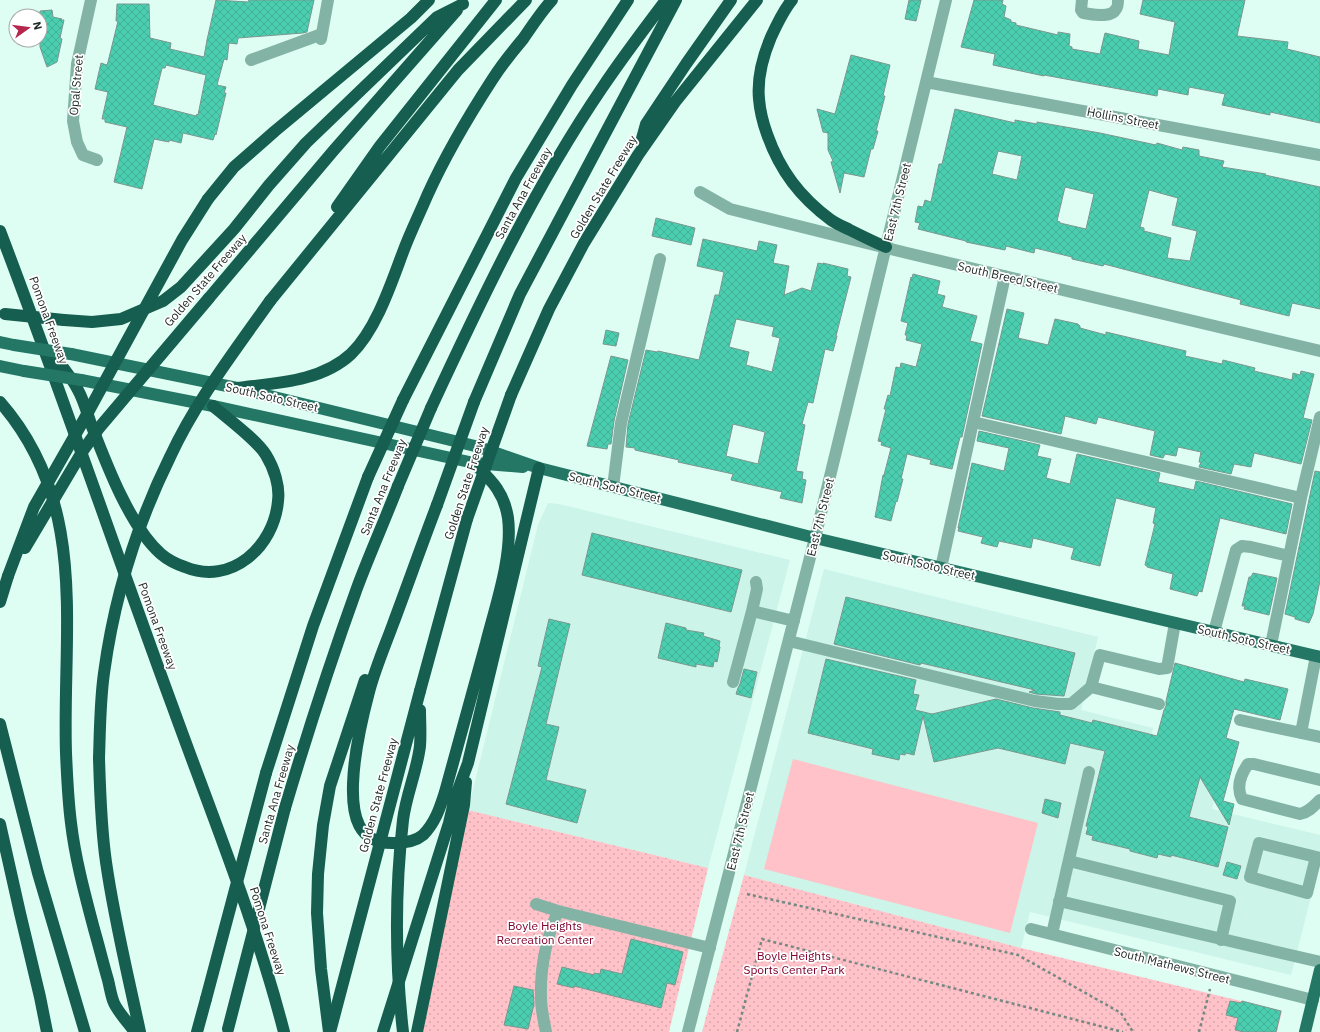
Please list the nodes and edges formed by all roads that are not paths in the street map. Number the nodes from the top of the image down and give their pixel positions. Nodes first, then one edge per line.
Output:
1 (91, 0) edge
2 (328, 0) edge
3 (429, 0) edge
4 (496, 0) edge
5 (526, 0) edge
6 (552, 0) edge
7 (628, 0) edge
8 (666, 0) edge
9 (676, 0) edge
10 (730, 0) edge
11 (757, 0) edge
12 (792, 0) edge
13 (946, 0) edge
14 (1082, 0) edge
15 (1118, 0) edge
16 (464, 2) edge
17 (251, 60) dead end
18 (926, 82) junction
19 (638, 155) junction
20 (1320, 155) edge
21 (97, 160) dead end
22 (700, 192) dead end
23 (0, 231) edge
24 (886, 248) junction
25 (660, 259) dead end
26 (1005, 276) junction
27 (270, 302) junction
28 (3, 314) edge
29 (41, 338) junction
30 (0, 342) edge
31 (1320, 351) edge
32 (0, 366) edge
33 (237, 388) junction
34 (0, 402) edge
35 (213, 406) junction
36 (1320, 417) edge
37 (973, 422) junction
38 (1316, 447) edge
39 (474, 463) junction
40 (540, 468) junction
41 (613, 487) junction
42 (1301, 498) junction
43 (437, 505) junction
44 (815, 538) junction
45 (1289, 556) junction
46 (941, 568) junction
47 (8, 576) junction
48 (756, 582) dead end
49 (0, 602) edge
50 (752, 611) junction
51 (794, 621) junction
52 (1175, 623) junction
53 (1214, 632) junction
54 (789, 641) junction
55 (1271, 645) junction
56 (1318, 656) edge
57 (733, 682) dead end
58 (1092, 687) junction
59 (420, 690) junction
60 (1159, 704) dead end
61 (1240, 720) dead end
62 (0, 724) edge
63 (1301, 733) junction
64 (1320, 737) edge
65 (468, 763) junction
66 (1089, 772) dead end
67 (1320, 780) edge
68 (1320, 800) edge
69 (0, 824) edge
70 (1318, 857) edge
71 (1068, 861) junction
72 (1059, 901) junction
73 (536, 904) dead end
74 (558, 911) junction
75 (1031, 929) dead end
76 (1052, 934) junction
77 (1221, 940) junction
78 (710, 948) junction
79 (1320, 962) edge
80 (1320, 970) edge
81 (1313, 1000) junction
82 (228, 1031) edge
83 (47, 1032) edge
84 (85, 1032) edge
85 (135, 1032) edge
86 (140, 1032) edge
87 (197, 1032) edge
88 (284, 1032) edge
89 (330, 1032) edge
90 (383, 1032) edge
91 (403, 1032) edge
92 (417, 1032) edge
93 (546, 1032) edge
94 (688, 1032) edge
95 (1305, 1032) edge

1 - 21 street, Opal Street
2 - 17 street
3 - 47 highway, bridge
4 - 27 highway
5 - 27 highway
6 - 33 highway
7 - 87 highway, Santa Ana Freeway, bridge
8 - 82 highway, Santa Ana Freeway, bridge
9 - 43 highway, bridge
10 - 19 highway
11 - 19 highway, Golden State Freeway
12 - 24 highway
13 - 18 street, East 7th Street
14 - 15 street
16 - 28 highway, bridge
16 - 47 highway, Golden State Freeway, bridge
18 - 20 street, Hollins Street
18 - 24 street, East 7th Street
19 - 59 highway, Golden State Freeway, bridge
22 - 24 street, South Breed Street
23 - 29 highway, Pomona Freeway
24 - 26 street, South Breed Street
24 - 44 street, East 7th Street
25 - 41 street
26 - 31 street, South Breed Street
26 - 37 street
27 - 86 highway, bridge
29 - 35 highway
29 - 88 highway, Pomona Freeway
30 - 33 main road, South Soto Street, bridge
32 - 35 main road, South Soto Street, bridge
33 - 40 main road, South Soto Street
34 - 85 highway
35 - 39 main road, South Soto Street
36 - 38 street
37 - 42 street
37 - 46 street
38 - 42 street
39 - 40 main road, South Soto Street
39 - 43 highway
40 - 41 main road, South Soto Street
40 - 65 highway
41 - 44 main road, South Soto Street
42 - 45 street
43 - 89 highway
44 - 46 main road, South Soto Street
44 - 51 street, East 7th Street
45 - 53 street
45 - 55 street
46 - 52 main road, South Soto Street
47 - 49 highway, Golden State Freeway
48 - 50 street
50 - 51 street
50 - 57 street
51 - 54 street, East 7th Street
52 - 53 main road, South Soto Street
52 - 58 street
53 - 55 main road, South Soto Street
54 - 58 street
54 - 78 street, East 7th Street
55 - 56 main road, South Soto Street
56 - 63 street
58 - 60 street
59 - 89 highway, Golden State Freeway, bridge
59 - 91 highway, bridge
61 - 63 street
62 - 84 highway
63 - 64 street
65 - 90 highway
65 - 92 highway
66 - 71 street
67 - 68 street
69 - 83 highway
70 - 70 street
71 - 72 street
71 - 77 street
72 - 76 street
72 - 77 street
73 - 74 street
74 - 78 street
74 - 93 street
75 - 76 street, South Mathews Street
76 - 81 street, South Mathews Street
77 - 79 street
78 - 94 street, East 7th Street
80 - 81 main road
81 - 95 main road

